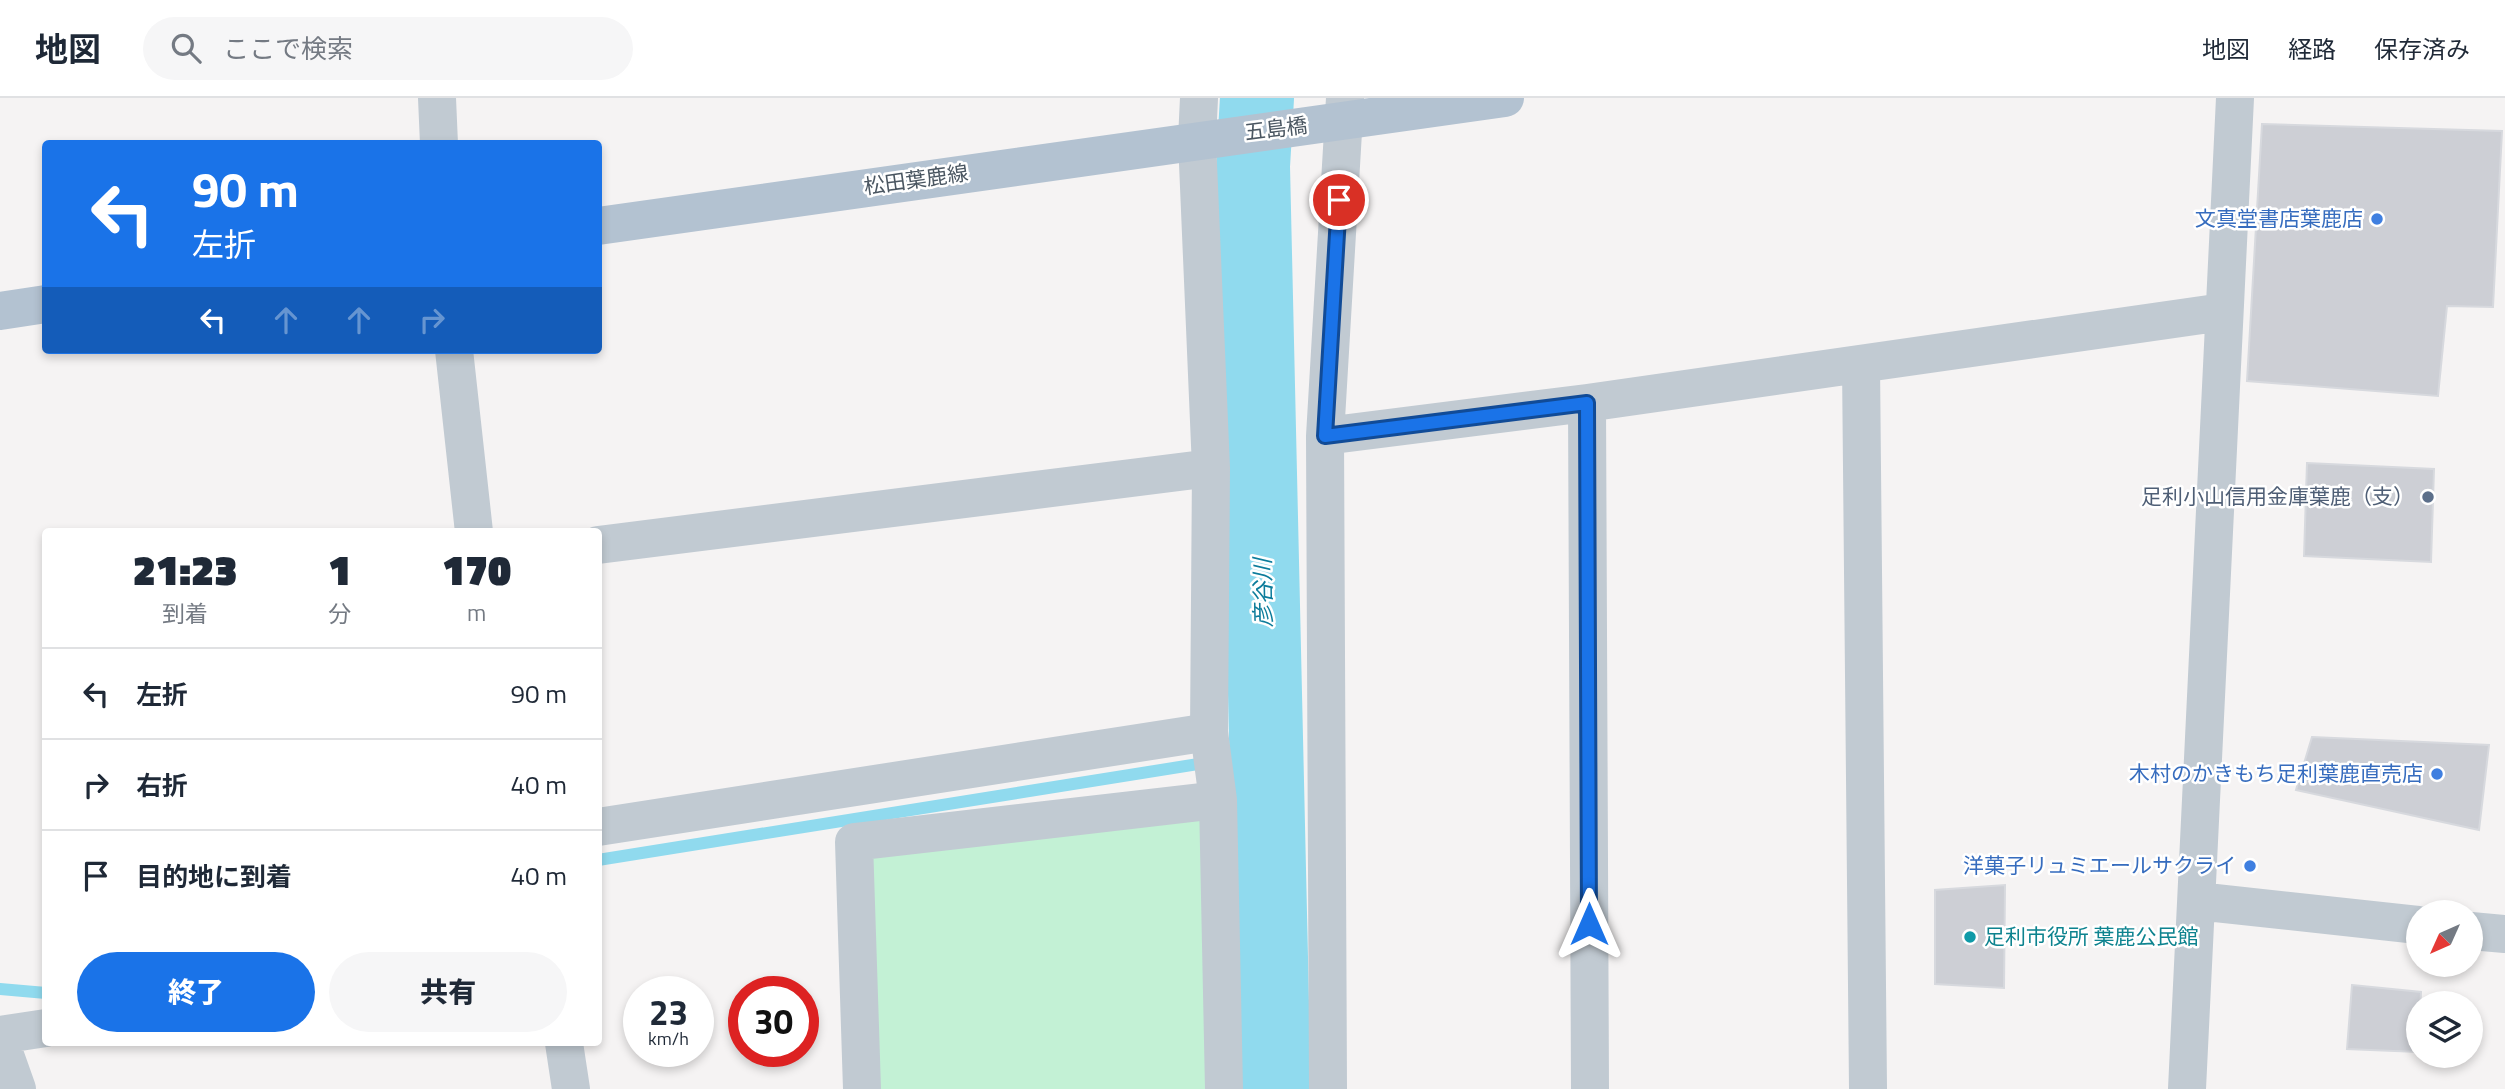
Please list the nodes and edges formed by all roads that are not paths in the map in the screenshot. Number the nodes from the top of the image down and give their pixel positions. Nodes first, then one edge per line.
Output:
1 (437, 98) edge
2 (1199, 98) edge
3 (1505, 98) edge
4 (2235, 98) edge
5 (1336, 114) edge
6 (1215, 137) junction
7 (439, 140) edge
8 (602, 225) edge
9 (42, 305) edge
10 (0, 311) edge
11 (2223, 312) junction
12 (454, 354) edge
13 (1861, 365) junction
14 (1587, 403) junction
15 (1325, 436) junction
16 (1211, 468) junction
17 (474, 528) edge
18 (602, 544) edge
19 (1209, 732) junction
20 (1218, 800) junction
21 (602, 826) edge
22 (2197, 901) junction
23 (2406, 924) edge
24 (2483, 931) edge
25 (2505, 934) edge
26 (42, 1029) edge
27 (0, 1035) edge
28 (0, 1041) edge
29 (565, 1046) edge
30 (17, 1089) edge
31 (572, 1089) edge
32 (862, 1089) edge
33 (1224, 1089) edge
34 (1328, 1089) edge
35 (1590, 1089) edge
36 (1868, 1089) edge
37 (2186, 1089) edge

1 - 7 street
2 - 6 street
3 - 5 main road
4 - 11 street
5 - 6 main road, 五島橋
5 - 15 street
6 - 8 main road, 松田葉鹿線
6 - 16 street
9 - 10 main road
11 - 13 street
11 - 22 street
12 - 17 street
13 - 14 street
13 - 36 street
14 - 15 street
14 - 35 street
15 - 34 street
16 - 18 street
16 - 19 street
19 - 20 street
19 - 21 street
20 - 32 street
20 - 33 street
22 - 23 street
22 - 37 street
24 - 25 street
26 - 27 street
28 - 30 street
29 - 31 street

